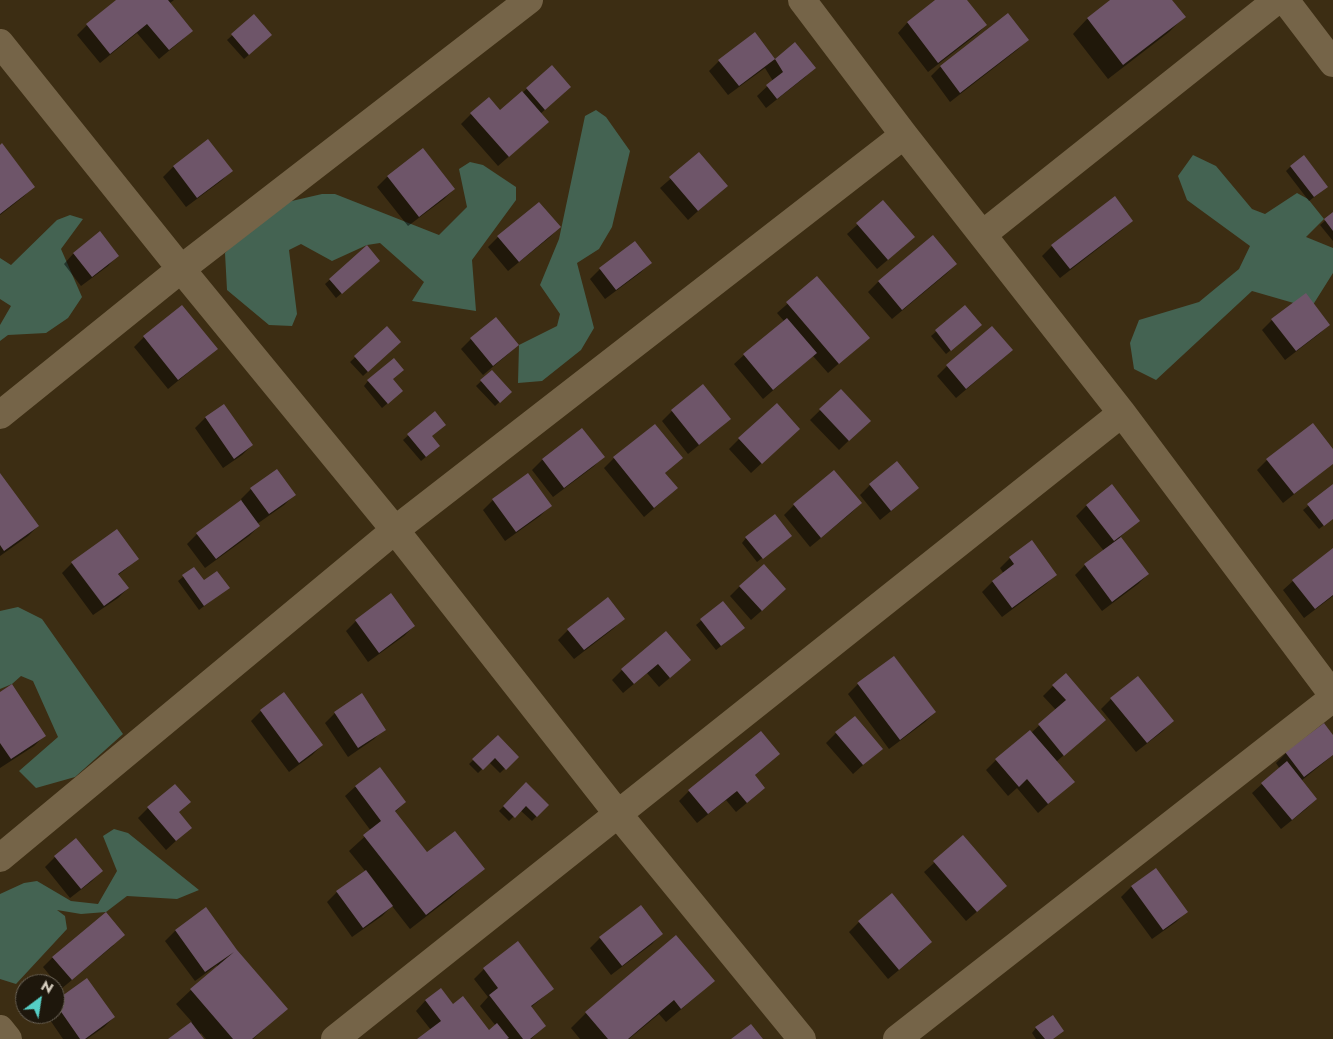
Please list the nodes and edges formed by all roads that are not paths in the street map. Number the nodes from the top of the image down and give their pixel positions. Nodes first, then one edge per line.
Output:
1 (529, 0) edge
2 (802, 0) edge
3 (1277, 0) edge
4 (1285, 0) edge
5 (0, 43) edge
6 (1333, 63) edge
7 (904, 134) junction
8 (983, 234) junction
9 (181, 269) junction
10 (1122, 413) junction
11 (0, 415) edge
12 (396, 530) junction
13 (1333, 697) edge
14 (618, 814) junction
15 (0, 858) edge
16 (0, 1029) edge
17 (8, 1039) edge
18 (335, 1039) edge
19 (802, 1039) edge
20 (897, 1039) edge

1 - 9 street
2 - 7 street
3 - 8 street
4 - 6 street
5 - 9 street
7 - 8 street
7 - 12 street
8 - 10 street
9 - 11 street
9 - 12 street
10 - 13 street
10 - 14 street
12 - 14 street
12 - 15 street
13 - 20 street
14 - 18 street
14 - 19 street
16 - 17 street

